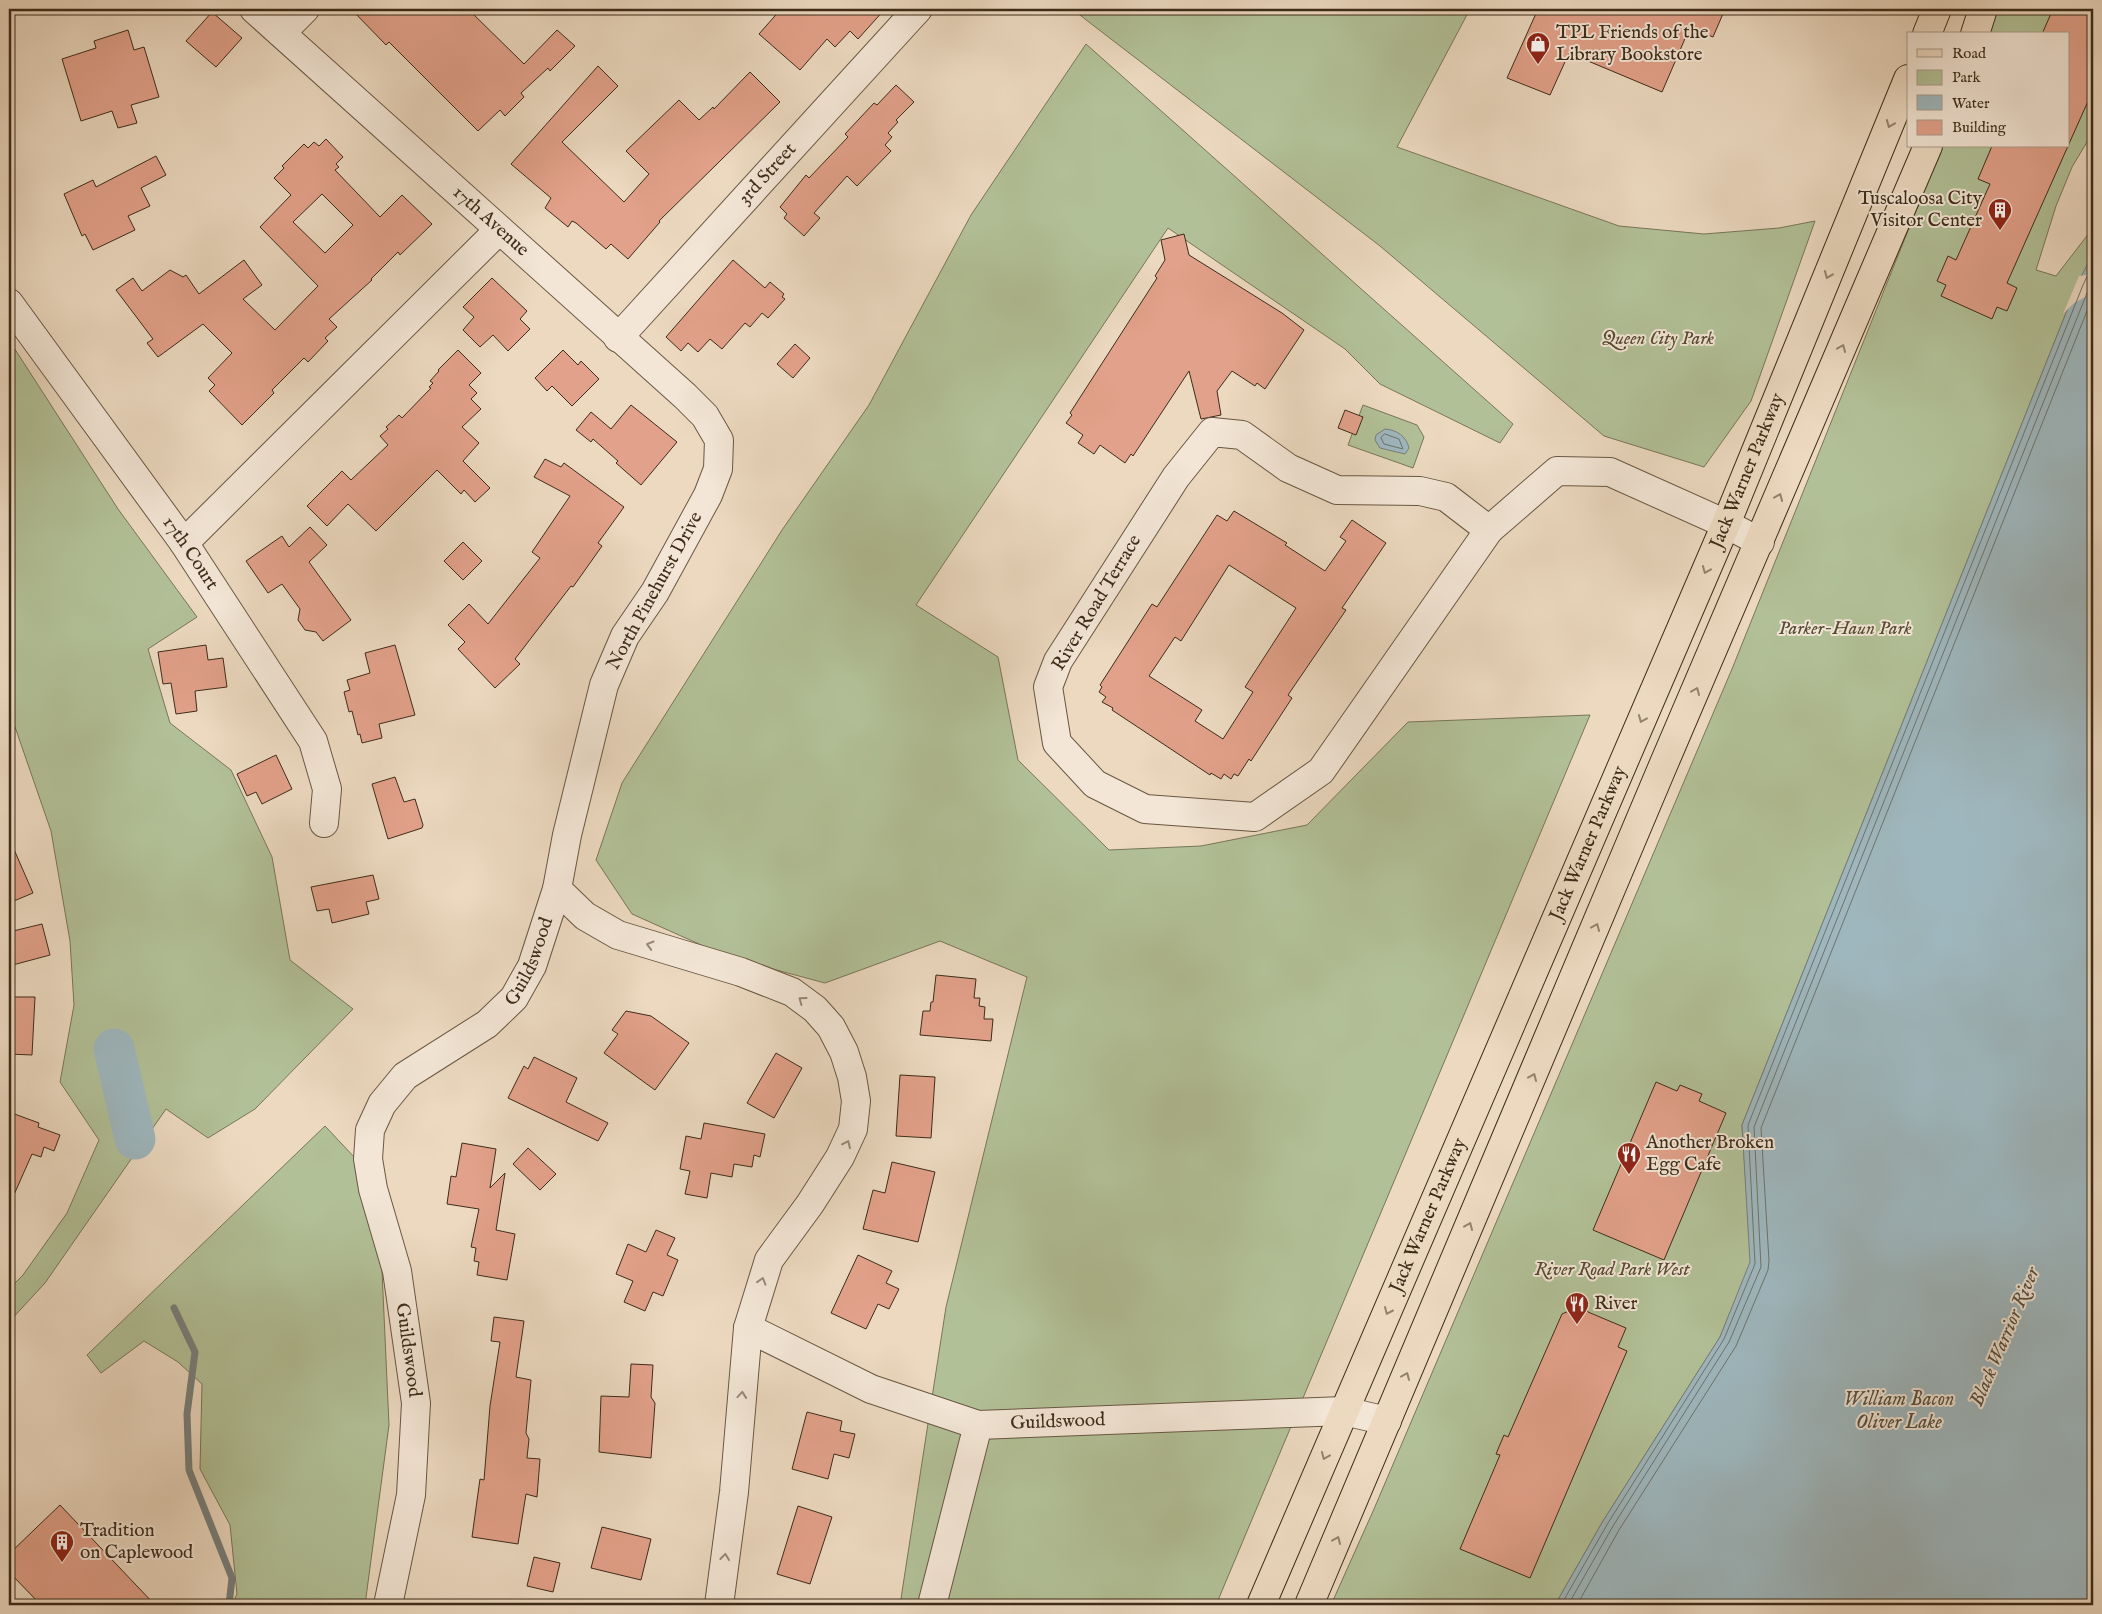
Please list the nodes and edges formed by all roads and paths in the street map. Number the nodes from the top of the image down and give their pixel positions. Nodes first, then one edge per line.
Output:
1 (254, 9) edge
2 (305, 9) edge
3 (918, 9) edge
4 (1937, 9) edge
5 (1983, 9) edge
6 (1927, 32) edge
7 (1976, 32) edge
8 (281, 33) junction
9 (1907, 81) edge
10 (1927, 148) edge
11 (499, 230) junction
12 (9, 303) edge
13 (618, 338) junction
14 (719, 440) joint
15 (1726, 524) junction
16 (1489, 530) junction
17 (1760, 542) junction
18 (184, 543) junction
19 (324, 823) dead end
20 (557, 889) junction
21 (748, 1328) junction
22 (1344, 1411) junction
23 (1387, 1421) junction
24 (978, 1425) junction
25 (388, 1605) edge
26 (719, 1605) edge
27 (932, 1605) edge
28 (1261, 1605) edge
29 (1309, 1605) edge

1 - 8 street, 17th Avenue
2 - 8 street
3 - 13 street, 3rd Street
4 - 6 main road
5 - 7 main road
8 - 11 street, 17th Avenue
9 -> 15 main road, Jack Warner Parkway
17 -> 10 main road, Jack Warner Parkway
11 - 13 street, 17th Avenue
11 - 18 street
12 - 18 street, 17th Court
13 - 14 street, 17th Avenue
14 - 20 street, North Pinehurst Drive
15 - 16 street, River Road Terrace
15 - 17 street, River Road Terrace
15 -> 22 main road, Jack Warner Parkway
16 - 16 street, River Road Terrace
23 -> 17 main road, Jack Warner Parkway
18 - 19 street, 17th Court
21 -> 20 street, Guildswood
20 - 25 street, Guildswood
21 - 24 street, Guildswood
26 -> 21 street, Guildswood
22 - 23 street, Guildswood
22 - 24 street, Guildswood
22 -> 28 main road, Jack Warner Parkway
29 -> 23 main road, Jack Warner Parkway
24 - 27 street

